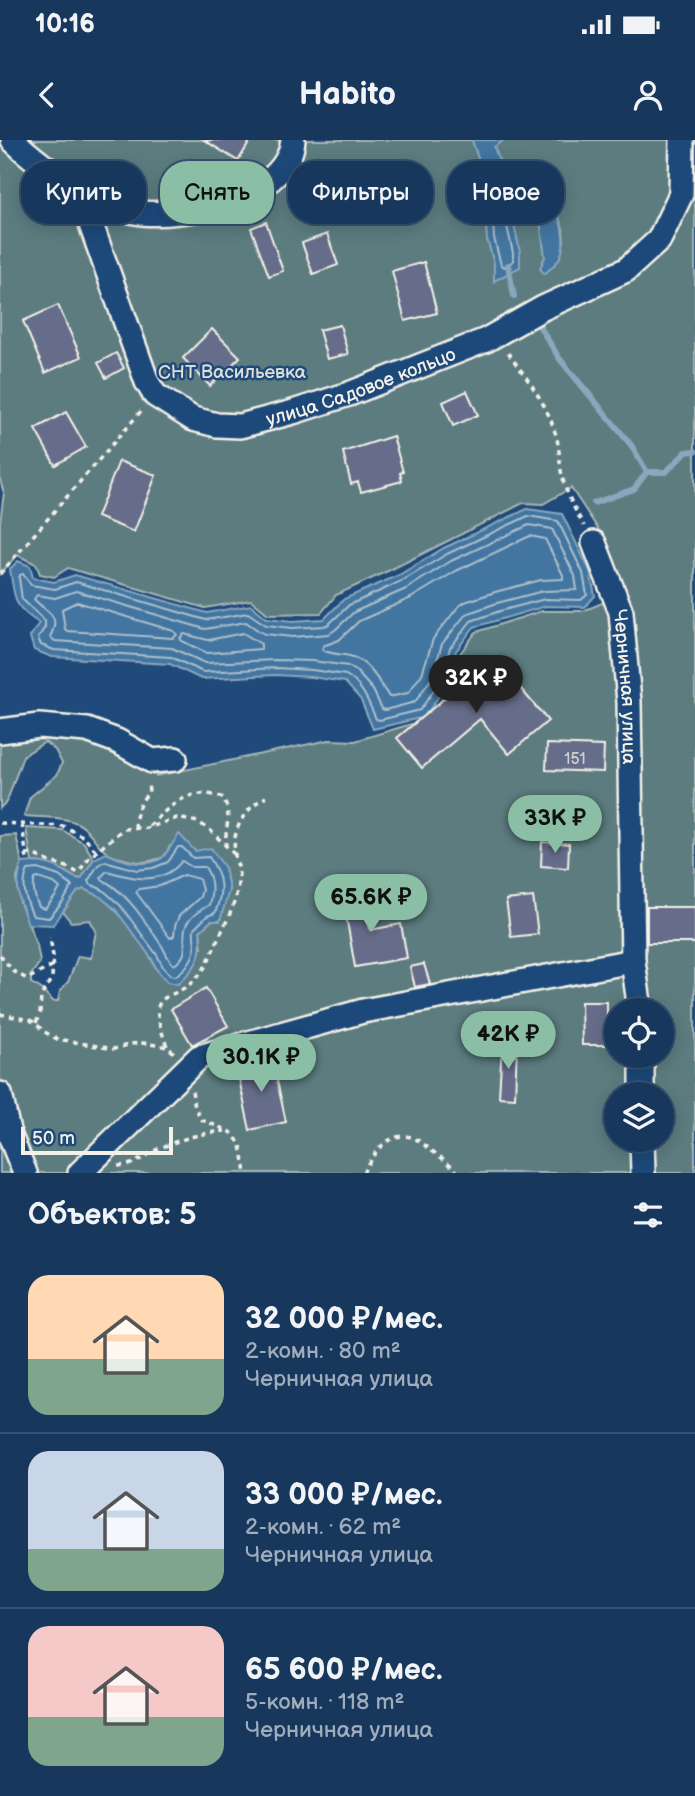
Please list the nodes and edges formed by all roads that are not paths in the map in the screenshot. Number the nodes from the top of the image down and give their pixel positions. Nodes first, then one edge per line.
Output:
1 (13, 140) edge
2 (293, 140) edge
3 (682, 140) edge
4 (36, 161) edge
5 (146, 213) edge
6 (92, 224) edge
7 (594, 543) road end
8 (0, 731) edge
9 (175, 759) dead end
10 (633, 961) junction
11 (638, 998) edge
12 (0, 1094) edge
13 (642, 1152) edge
14 (84, 1169) edge
15 (23, 1172) edge
16 (643, 1173) edge

1 - 4 street
2 - 5 street
3 - 6 street, улица Садовое кольцо
7 - 10 street, Черничная улица
8 - 9 street
10 - 11 street, Черничная улица
10 - 14 street
12 - 15 street
13 - 16 street

